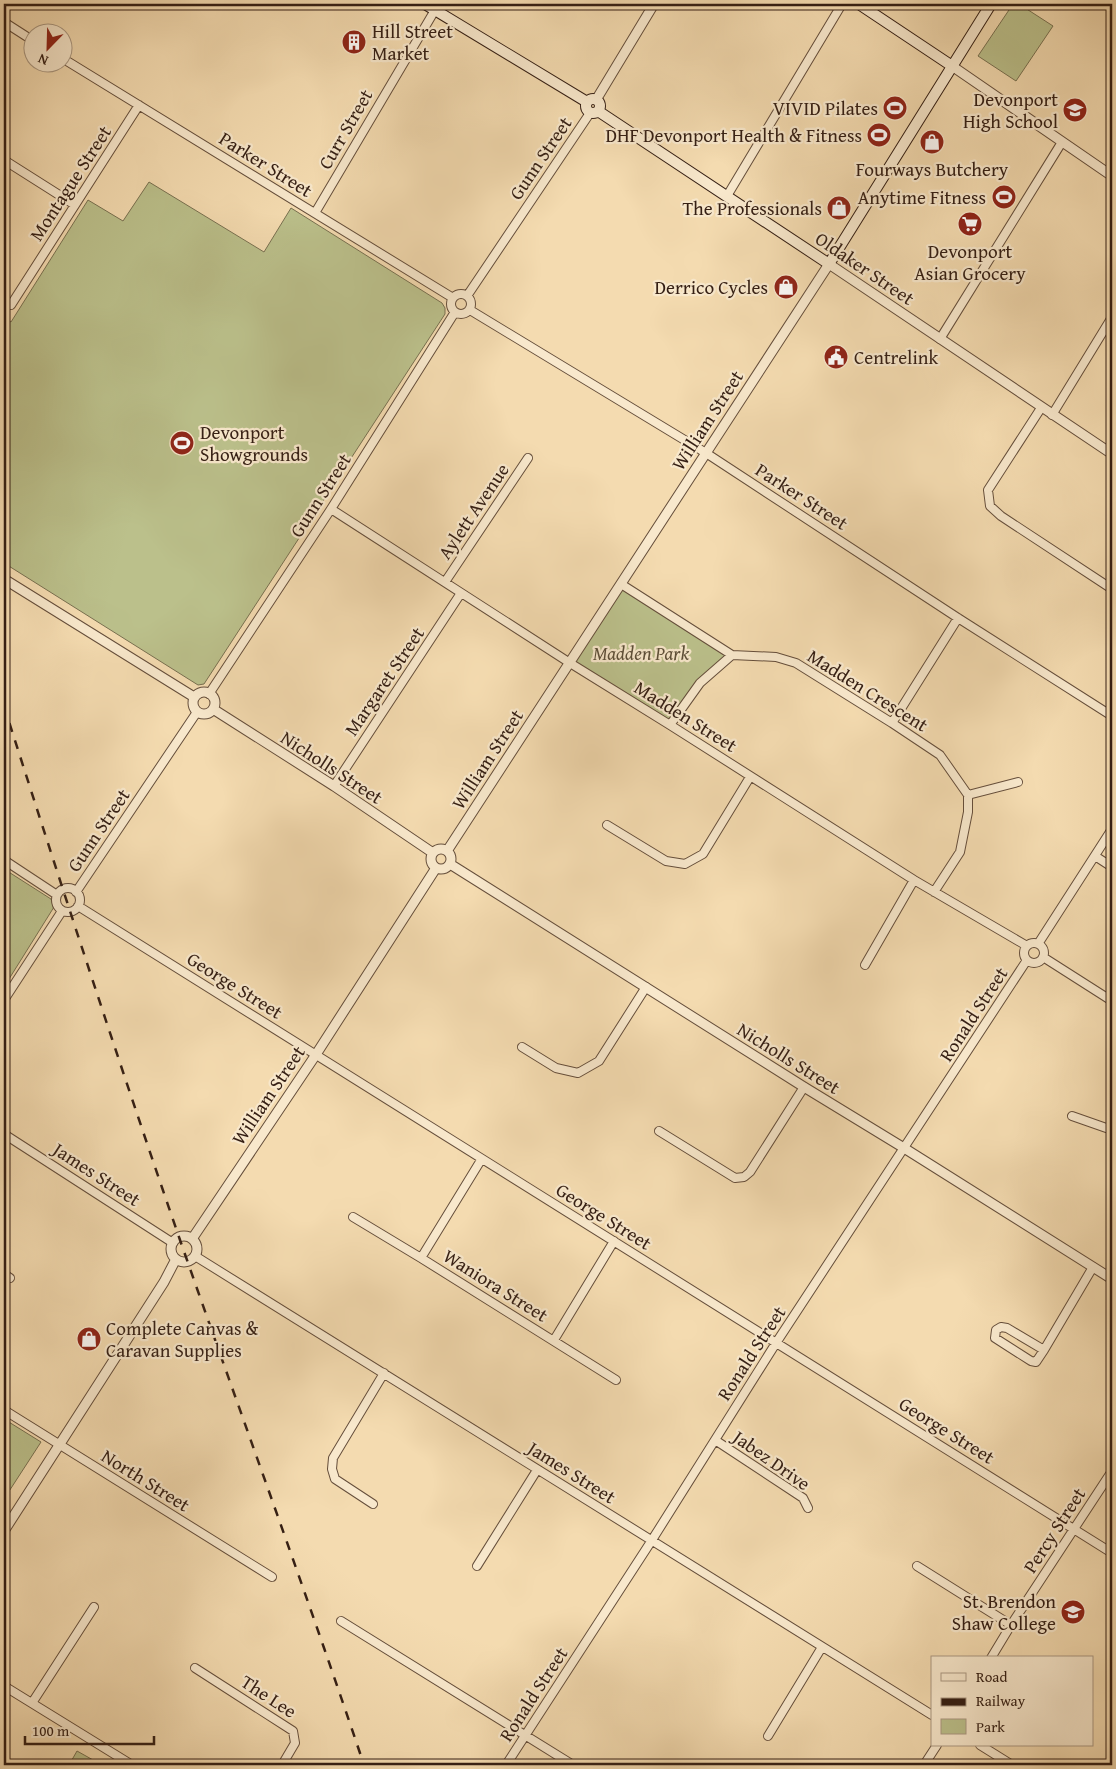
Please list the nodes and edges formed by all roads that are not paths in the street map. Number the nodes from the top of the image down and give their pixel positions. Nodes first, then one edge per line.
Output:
1 (425, 4) edge
2 (654, 4) edge
3 (842, 4) edge
4 (859, 4) edge
5 (991, 4) edge
6 (434, 10) junction
7 (4, 22) edge
8 (22, 34) edge
9 (72, 64) edge
10 (952, 66) junction
11 (592, 101) junction
12 (139, 105) junction
13 (594, 112) junction
14 (1062, 142) junction
15 (4, 160) edge
16 (1112, 176) edge
17 (726, 196) junction
18 (75, 205) junction
19 (315, 213) junction
20 (829, 264) junction
21 (467, 296) junction
22 (453, 298) junction
23 (7, 302) edge
24 (470, 310) junction
25 (455, 312) junction
26 (1112, 317) edge
27 (940, 339) junction
28 (1041, 408) junction
29 (1052, 415) junction
30 (706, 453) junction
31 (1112, 454) edge
32 (528, 458) dead end
33 (331, 508) junction
34 (4, 578) edge
35 (445, 582) junction
36 (621, 584) junction
37 (1112, 589) edge
38 (461, 593) junction
39 (958, 618) junction
40 (732, 655) junction
41 (570, 663) junction
42 (209, 694) junction
43 (194, 697) junction
44 (213, 709) junction
45 (197, 712) junction
46 (1112, 716) edge
47 (892, 723) junction
48 (670, 725) junction
49 (750, 777) junction
50 (1018, 782) dead end
51 (334, 786) junction
52 (968, 794) junction
53 (608, 825) dead end
54 (1112, 829) edge
55 (447, 851) junction
56 (433, 853) junction
57 (1095, 856) junction
58 (4, 860) edge
59 (450, 864) junction
60 (1112, 867) edge
61 (436, 868) junction
62 (914, 880) junction
63 (76, 892) junction
64 (934, 892) junction
65 (57, 895) junction
66 (78, 906) junction
67 (62, 910) junction
68 (1038, 944) junction
69 (1027, 946) junction
70 (1043, 957) junction
71 (1027, 960) junction
72 (865, 965) dead end
73 (646, 987) junction
74 (4, 1000) edge
75 (1112, 1001) edge
76 (522, 1047) dead end
77 (315, 1056) junction
78 (804, 1087) junction
79 (1072, 1116) dead end
80 (1112, 1130) edge
81 (659, 1131) dead end
82 (4, 1134) edge
83 (904, 1148) junction
84 (481, 1160) junction
85 (353, 1217) dead end
86 (192, 1239) junction
87 (614, 1241) junction
88 (173, 1242) junction
89 (195, 1256) junction
90 (421, 1258) junction
91 (176, 1259) junction
92 (1093, 1267) junction
93 (1112, 1279) edge
94 (554, 1340) junction
95 (776, 1343) junction
96 (1044, 1350) junction
97 (384, 1373) junction
98 (616, 1380) dead end
99 (4, 1410) edge
100 (715, 1440) junction
101 (59, 1446) junction
102 (537, 1470) junction
103 (1112, 1471) edge
104 (373, 1504) dead end
105 (808, 1508) dead end
106 (1074, 1528) junction
107 (4, 1531) edge
108 (652, 1540) junction
109 (1112, 1553) edge
110 (477, 1566) dead end
111 (918, 1566) dead end
112 (272, 1577) dead end
113 (94, 1606) dead end
114 (341, 1621) dead end
115 (1011, 1625) junction
116 (822, 1647) junction
117 (992, 1656) edge
118 (195, 1668) dead end
119 (4, 1686) edge
120 (32, 1703) junction
121 (931, 1714) edge
122 (526, 1736) junction
123 (768, 1736) dead end
124 (936, 1746) edge
125 (982, 1746) edge
126 (132, 1765) edge
127 (282, 1765) edge
128 (506, 1765) edge
129 (573, 1765) edge
130 (924, 1765) edge
131 (1012, 1765) edge

1 - 6 main road
2 - 11 street
3 - 17 street
4 - 10 main road
5 - 10 main road, William Street
6 - 11 main road
6 - 19 street, Curr Street
7 - 8 street
9 - 12 street, Parker Street
10 - 14 street
10 - 20 main road, William Street
11 - 13 main road
12 - 18 street, Montague Street
12 - 19 street, Parker Street
13 - 17 main road, Oldaker Street
13 - 21 street, Gunn Street
14 - 16 street
14 - 27 street
15 - 18 street
17 - 20 main road, Oldaker Street
18 - 23 street, Montague Street
19 - 22 street, Parker Street
20 - 27 street, Oldaker Street
20 - 30 street, William Street
21 - 22 street
21 - 24 street
22 - 25 street
24 - 25 street
24 - 30 street, Parker Street
25 - 33 street, Gunn Street
26 - 29 street
27 - 28 street, Oldaker Street
28 - 29 street, Oldaker Street
28 - 37 street
29 - 31 street, Oldaker Street
30 - 36 street, William Street
30 - 39 street, Parker Street
32 - 35 street, Aylett Avenue
33 - 35 street, Madden Street
33 - 42 street, Gunn Street
34 - 43 street
35 - 38 street, Madden Street
36 - 40 street
36 - 41 street, William Street
38 - 41 street, Madden Street
38 - 51 street, Margaret Street
39 - 46 street, Parker Street
39 - 47 street
40 - 47 street, Madden Crescent
40 - 48 street
41 - 48 street, Madden Street
41 - 55 street, William Street
42 - 43 street
42 - 44 street
43 - 45 street
44 - 45 street
44 - 51 street, Nicholls Street
45 - 63 street, Gunn Street
47 - 52 street, Madden Crescent
48 - 49 street, Madden Street
49 - 53 street
49 - 62 street, Madden Street
50 - 52 street
51 - 56 street, Nicholls Street
52 - 64 street
54 - 57 street
55 - 56 street
55 - 59 street
56 - 61 street
57 - 60 street
57 - 68 street
58 - 65 street
59 - 61 street
59 - 73 street, Nicholls Street
61 - 77 street, William Street
62 - 64 street, Madden Street
62 - 72 street
63 - 65 street
63 - 66 street
64 - 69 street, Madden Street
65 - 67 street
66 - 67 street
66 - 77 street, George Street
67 - 74 street
68 - 69 street
68 - 70 street
69 - 71 street
70 - 71 street
70 - 75 street
71 - 83 street, Ronald Street
73 - 76 street
73 - 78 street, Nicholls Street
77 - 84 street, George Street
77 - 86 street, William Street
78 - 81 street
78 - 83 street, Nicholls Street
79 - 80 street
82 - 88 street, James Street
83 - 92 street, Nicholls Street
83 - 95 street, Ronald Street
84 - 87 street, George Street
84 - 90 street, Waniora Street
85 - 90 street, Waniora Street
86 - 88 street
86 - 89 street
87 - 94 street, Waniora Street
87 - 95 street, George Street
88 - 91 street
89 - 91 street
89 - 97 street, James Street
90 - 94 street, Waniora Street
91 - 101 street
92 - 93 street, Nicholls Street
92 - 96 street
94 - 98 street, Waniora Street
95 - 100 street, Ronald Street
95 - 106 street, George Street
96 - 96 street
97 - 102 street, James Street
97 - 104 street
99 - 101 street, North Street
100 - 105 street, Jabez Drive
100 - 108 street, Ronald Street
101 - 107 street
101 - 112 street, North Street
102 - 108 street, James Street
102 - 110 street
103 - 106 street, Percy Street
106 - 109 street, George Street
106 - 115 street, Percy Street
108 - 116 street, James Street
108 - 122 street, Ronald Street
111 - 115 street
113 - 120 street
114 - 122 street
115 - 117 street, Percy Street
116 - 121 street, James Street
116 - 123 street
118 - 127 street, The Lee
119 - 120 street
120 - 126 street
122 - 128 street, Ronald Street
122 - 129 street
124 - 130 street
125 - 131 street

